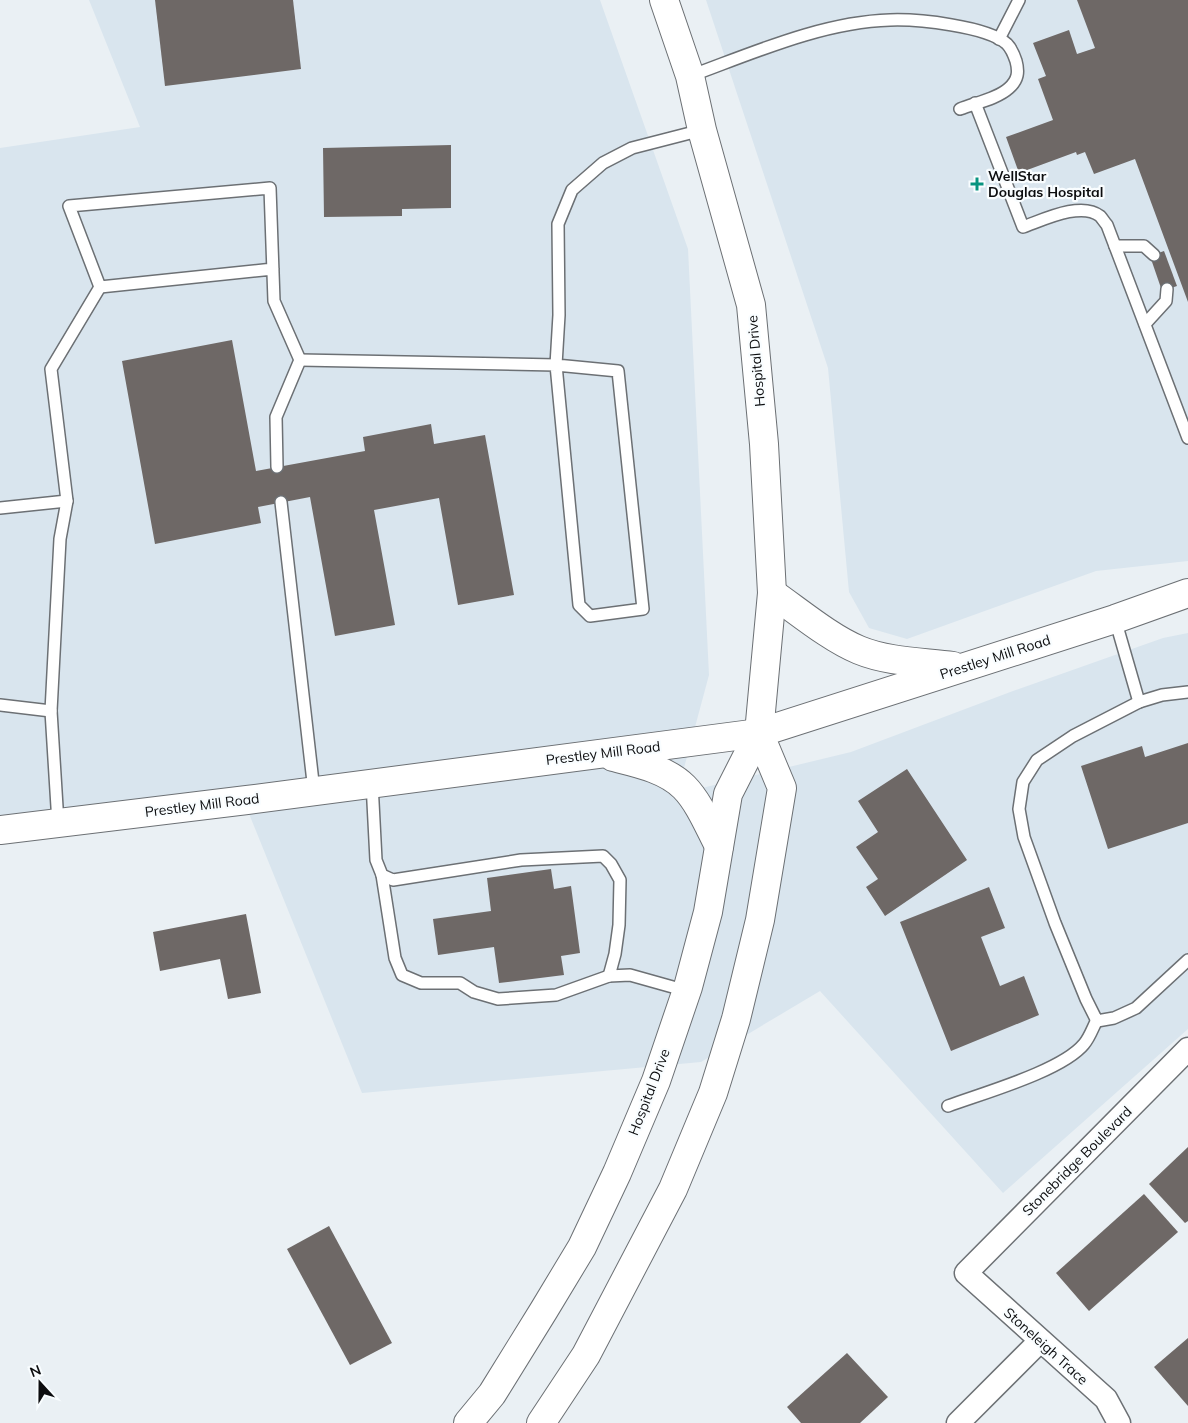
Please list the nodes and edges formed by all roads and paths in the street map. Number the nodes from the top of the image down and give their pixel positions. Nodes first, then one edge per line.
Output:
1 (664, 0) edge
2 (1019, 0) edge
3 (999, 39) junction
4 (690, 76) junction
5 (975, 104) junction
6 (960, 109) dead end
7 (702, 130) junction
8 (1115, 246) junction
9 (1154, 255) dead end
10 (273, 269) junction
11 (100, 287) junction
12 (1167, 289) dead end
13 (1145, 324) junction
14 (300, 360) junction
15 (556, 365) junction
16 (1188, 438) edge
17 (277, 468) dead end
18 (67, 501) junction
19 (281, 502) dead end
20 (0, 508) edge
21 (772, 593) junction
22 (1188, 593) edge
23 (1114, 619) junction
24 (962, 667) junction
25 (1188, 692) edge
26 (1139, 702) junction
27 (0, 705) edge
28 (50, 711) junction
29 (760, 733) junction
30 (597, 754) junction
31 (372, 784) junction
32 (314, 791) junction
33 (58, 823) junction
34 (0, 830) edge
35 (719, 846) junction
36 (382, 875) junction
37 (1188, 960) edge
38 (609, 976) junction
39 (687, 991) junction
40 (1097, 1020) junction
41 (1188, 1049) edge
42 (948, 1106) dead end
43 (966, 1273) joint
44 (1040, 1341) junction
45 (468, 1423) edge
46 (541, 1423) edge
47 (958, 1423) edge
48 (1118, 1423) edge

1 - 4 street, Hospital Drive
2 - 3 lane
3 - 4 lane
3 - 5 lane
4 - 7 street, Hospital Drive
5 - 6 lane
5 - 8 lane
7 - 15 lane
7 - 21 street, Hospital Drive
8 - 9 lane
8 - 13 lane
10 - 11 lane
10 - 11 lane
10 - 14 lane
11 - 18 lane
12 - 13 lane
13 - 16 lane
14 - 15 lane
14 - 17 lane
15 - 15 lane
18 - 20 lane
18 - 28 lane
19 - 32 lane
21 - 24 street
21 - 29 street, Hospital Drive
22 - 23 street, Prestley Mill Road
23 - 24 street, Prestley Mill Road
23 - 26 lane
24 - 29 street, Prestley Mill Road
25 - 26 lane
26 - 40 lane
27 - 28 lane
28 - 33 lane
29 - 30 street, Prestley Mill Road
29 - 35 street, Hospital Drive
29 - 46 street, Hospital Drive
30 - 31 street, Prestley Mill Road
30 - 35 street
31 - 32 street, Prestley Mill Road
31 - 36 lane
32 - 33 street, Prestley Mill Road
33 - 34 street, Prestley Mill Road
35 - 39 street, Hospital Drive
36 - 38 lane
36 - 38 lane
37 - 40 lane
38 - 39 lane
39 - 45 street, Hospital Drive
40 - 42 lane
41 - 43 street, Stonebridge Boulevard
43 - 44 street, Stoneleigh Trace
44 - 47 street
44 - 48 street, Stoneleigh Trace

